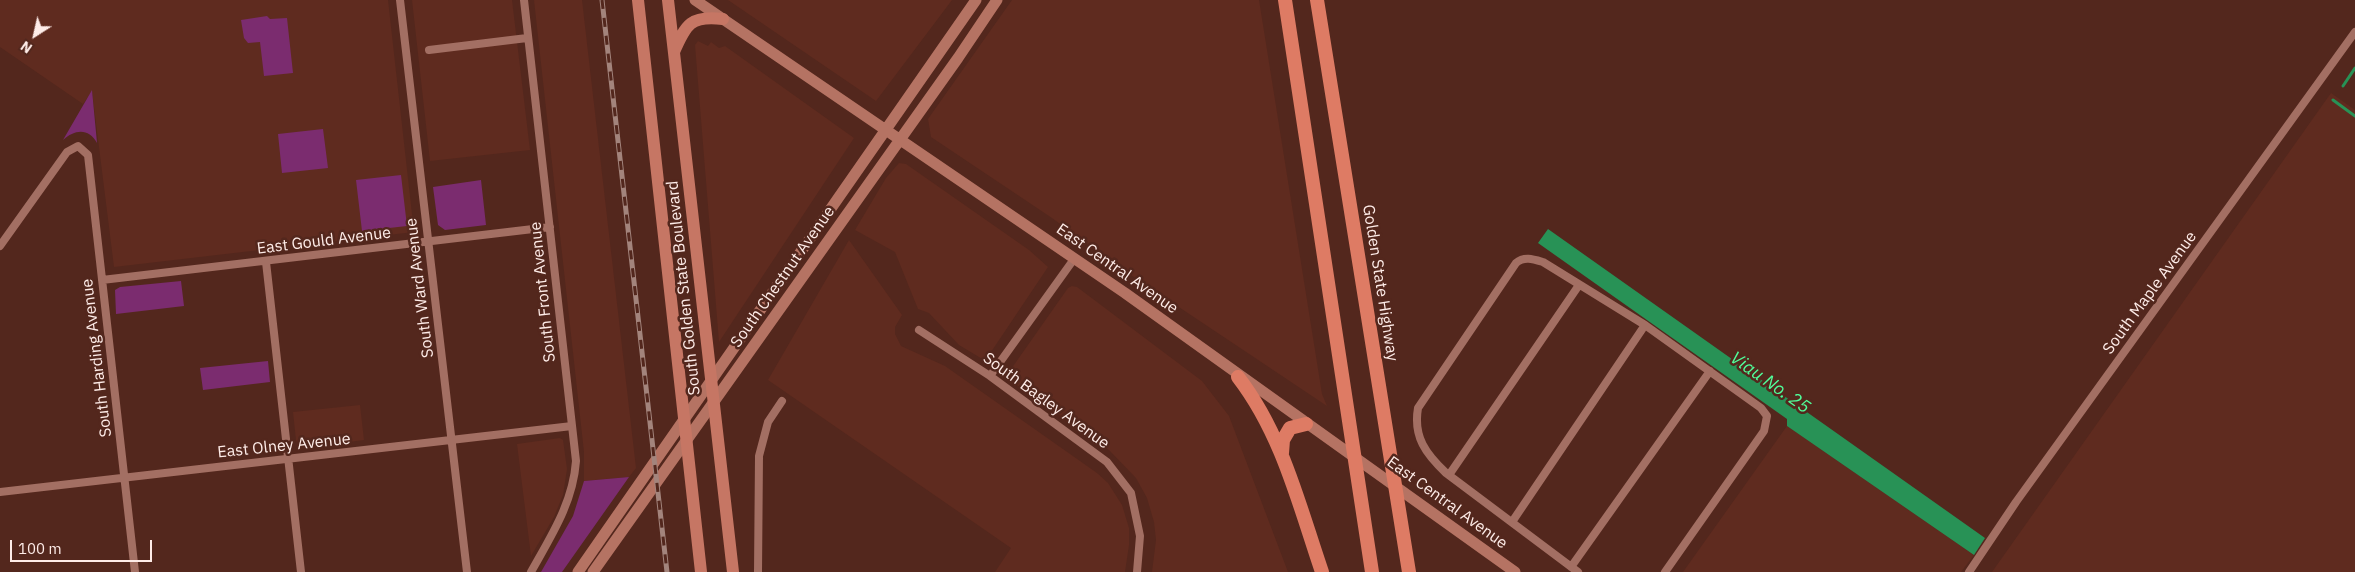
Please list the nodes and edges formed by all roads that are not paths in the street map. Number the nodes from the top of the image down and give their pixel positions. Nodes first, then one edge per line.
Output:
1 (400, 0) edge
2 (524, 0) edge
3 (638, 0) edge
4 (668, 0) edge
5 (696, 0) edge
6 (976, 0) edge
7 (997, 0) edge
8 (1285, 0) edge
9 (1317, 0) edge
10 (723, 20) junction
11 (2355, 32) edge
12 (527, 38) junction
13 (429, 50) dead end
14 (674, 52) junction
15 (884, 130) junction
16 (900, 140) junction
17 (550, 227) junction
18 (429, 242) junction
19 (0, 246) edge
20 (1074, 259) junction
21 (266, 262) junction
22 (102, 280) junction
23 (1579, 284) junction
24 (1645, 325) junction
25 (919, 330) dead end
26 (1710, 372) junction
27 (990, 376) junction
28 (1238, 377) junction
29 (782, 402) dead end
30 (572, 426) junction
31 (1312, 428) junction
32 (452, 440) junction
33 (1282, 453) junction
34 (288, 459) junction
35 (1449, 475) junction
36 (125, 478) junction
37 (0, 492) edge
38 (1512, 522) junction
39 (1571, 566) junction
40 (135, 572) edge
41 (301, 572) edge
42 (467, 572) edge
43 (531, 572) edge
44 (578, 572) edge
45 (594, 572) edge
46 (701, 572) edge
47 (733, 572) edge
48 (758, 572) edge
49 (1137, 572) edge
50 (1322, 572) edge
51 (1372, 572) edge
52 (1409, 572) edge
53 (1515, 572) edge
54 (1578, 572) edge
55 (1666, 572) edge
56 (1969, 572) edge

1 - 18 street, South Ward Avenue
2 - 12 street, South Front Avenue
3 - 46 main road, South Golden State Boulevard
4 - 14 main road, South Golden State Boulevard
5 - 10 main road, East Central Avenue
6 - 15 main road, South Chestnut Avenue
7 - 16 main road, South Chestnut Avenue
8 - 51 highway
9 - 52 highway, Golden State Highway
10 - 14 main road
10 - 15 main road, East Central Avenue
11 - 56 street, South Maple Avenue
12 - 13 street
12 - 17 street, South Front Avenue
14 - 47 main road, South Golden State Boulevard
15 - 16 main road, East Central Avenue
15 - 44 main road, South Chestnut Avenue
16 - 20 main road, East Central Avenue
16 - 45 main road, South Chestnut Avenue
17 - 18 street, East Gould Avenue
17 - 30 street, South Front Avenue
18 - 21 street, East Gould Avenue
18 - 32 street, South Ward Avenue
19 - 22 street, South Harding Avenue
20 - 27 street
20 - 28 main road, East Central Avenue
21 - 22 street, East Gould Avenue
21 - 34 street
22 - 36 street, South Harding Avenue
23 - 24 street
23 - 35 street
23 - 35 street
24 - 26 street
24 - 38 street
25 - 27 street, South Bagley Avenue
26 - 39 street
26 - 55 street
27 - 49 street, South Bagley Avenue
28 - 31 main road, East Central Avenue
28 - 33 highway
29 - 48 street
30 - 32 street, East Olney Avenue
30 - 43 street, South Front Avenue
31 - 33 highway
31 - 53 main road, East Central Avenue
32 - 34 street, East Olney Avenue
32 - 42 street, South Ward Avenue
33 - 50 highway
34 - 36 street, East Olney Avenue
34 - 41 street
35 - 38 street
36 - 37 street, East Olney Avenue
36 - 40 street, South Harding Avenue
38 - 39 street
39 - 54 street

